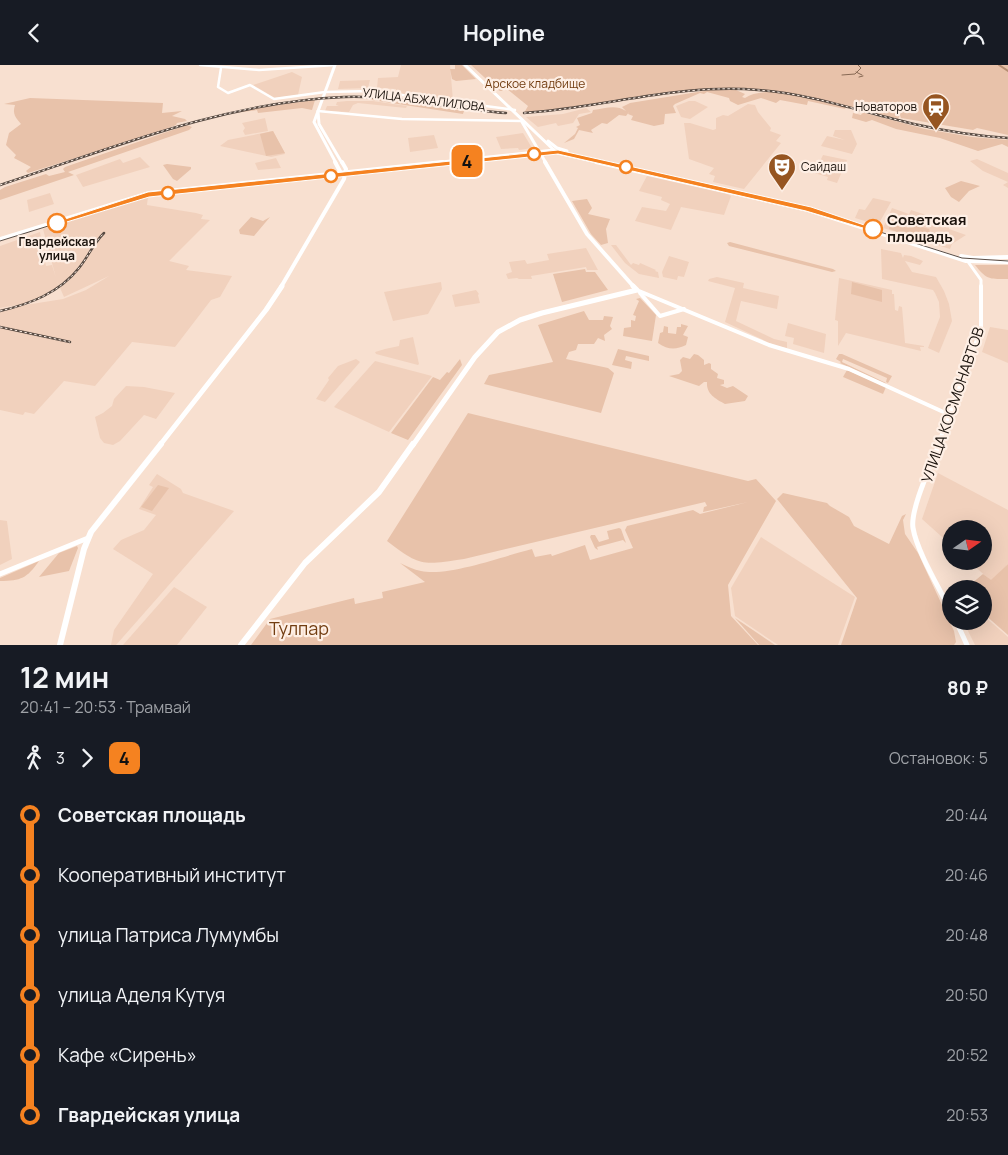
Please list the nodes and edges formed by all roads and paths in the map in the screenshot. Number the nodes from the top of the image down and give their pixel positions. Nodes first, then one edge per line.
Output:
1 (200, 65) edge
2 (335, 65) edge
3 (466, 65) edge
4 (221, 68) junction
5 (324, 94) junction
6 (512, 110) junction
7 (318, 111) junction
8 (522, 121) junction
9 (557, 151) junction
10 (540, 154) junction
11 (596, 161) junction
12 (617, 163) junction
13 (632, 168) junction
14 (654, 174) junction
15 (663, 174) junction
16 (344, 176) junction
17 (715, 186) junction
18 (728, 191) junction
19 (743, 193) junction
20 (766, 197) junction
21 (760, 198) junction
22 (844, 221) junction
23 (860, 224) junction
24 (879, 231) junction
25 (894, 237) junction
26 (0, 241) edge
27 (938, 249) junction
28 (1008, 257) edge
29 (966, 259) junction
30 (1008, 262) edge
31 (638, 290) junction
32 (676, 306) junction
33 (684, 309) junction
34 (676, 311) junction
35 (950, 415) junction
36 (88, 538) junction
37 (0, 573) edge
38 (942, 593) edge
39 (960, 630) edge
40 (60, 645) edge
41 (241, 645) edge
42 (967, 645) edge

1 - 4 street
2 - 4 street
2 - 5 main road
3 - 6 main road
4 - 5 street, УЛИЦА АБЖАЛИЛОВА
5 - 6 street, УЛИЦА АБЖАЛИЛОВА
5 - 7 main road
6 - 8 main road
6 - 9 main road
7 - 8 street
7 - 16 main road
8 - 9 main road
8 - 10 main road
9 - 10 main road
9 - 11 main road
9 - 12 main road
10 - 16 main road
10 - 31 main road
11 - 13 main road
11 - 14 main road
12 - 13 main road
12 - 15 main road
13 - 14 main road
13 - 15 main road
14 - 18 main road
15 - 17 main road
16 - 26 main road
16 - 36 main road
17 - 19 main road
17 - 20 main road
18 - 19 main road
18 - 21 main road
19 - 20 main road
19 - 21 main road
20 - 23 main road
21 - 22 main road
22 - 24 main road
22 - 25 main road
23 - 24 main road
23 - 27 main road
24 - 25 main road
24 - 27 main road
25 - 29 main road
27 - 29 main road
28 - 29 main road
29 - 30 main road
29 - 35 street, УЛИЦА КОСМОНАВТОВ
31 - 32 street
31 - 34 street
31 - 41 main road
32 - 33 street
32 - 34 street
33 - 34 street
33 - 35 street
35 - 38 street, УЛИЦА КОСМОНАВТОВ
36 - 37 street
36 - 40 main road
39 - 42 street

